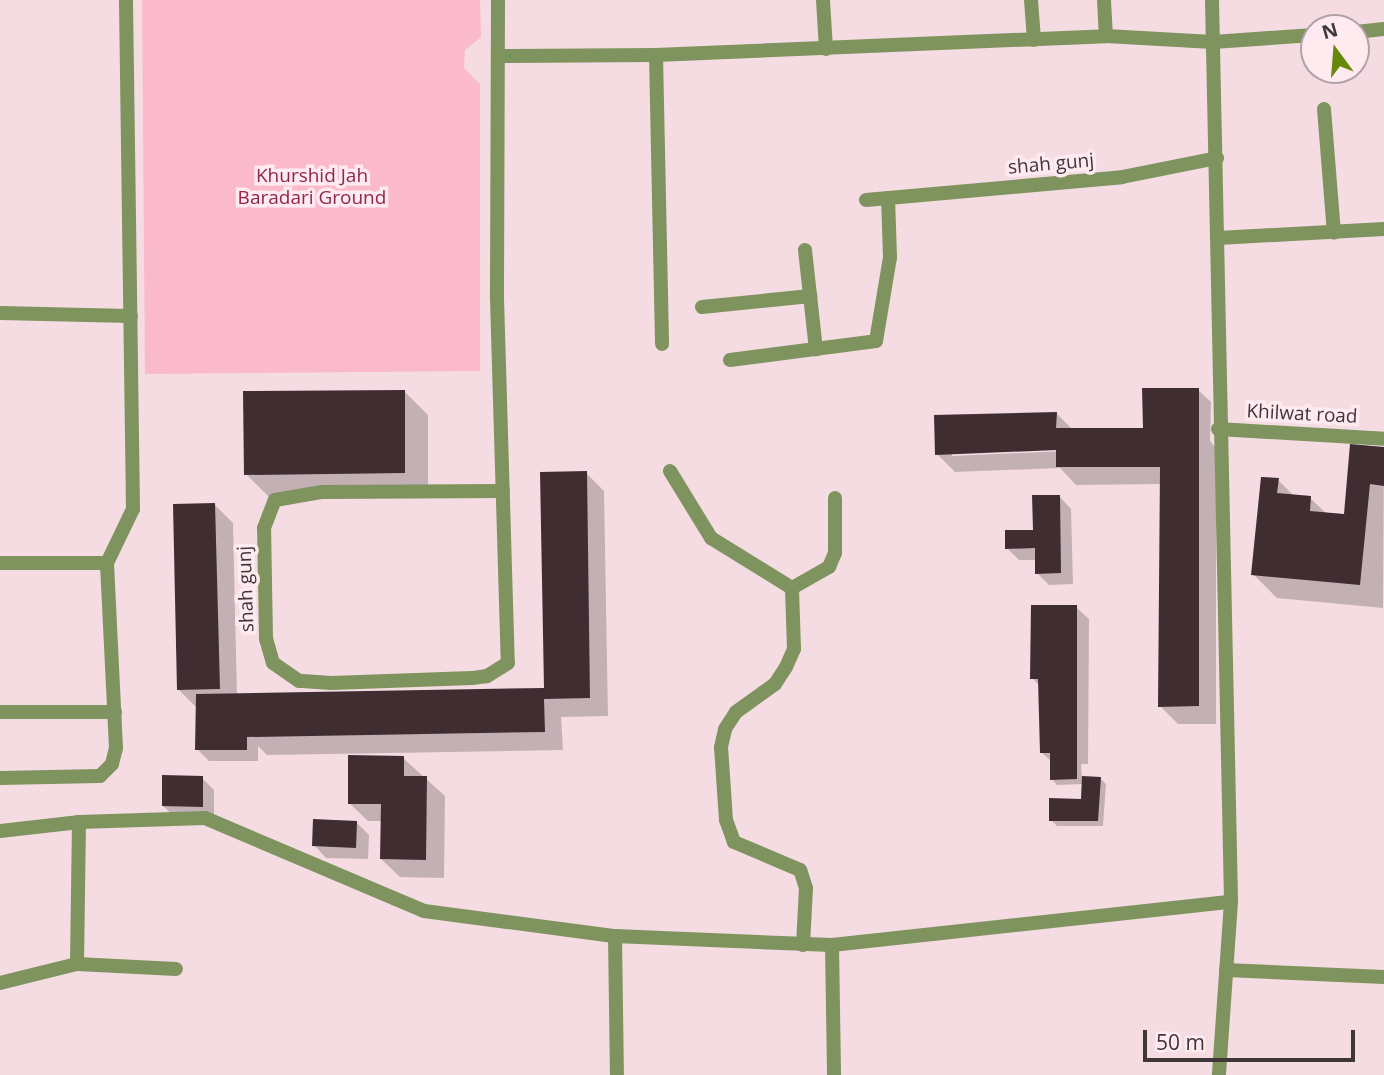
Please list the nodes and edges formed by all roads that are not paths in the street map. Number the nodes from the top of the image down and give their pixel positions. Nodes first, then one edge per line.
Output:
1 (126, 0) edge
2 (498, 0) edge
3 (822, 0) edge
4 (1031, 0) edge
5 (1104, 0) edge
6 (1212, 0) edge
7 (1106, 36) junction
8 (1300, 36) edge
9 (1034, 40) junction
10 (1213, 42) junction
11 (826, 49) junction
12 (656, 55) junction
13 (499, 56) junction
14 (1324, 110) dead end
15 (1217, 158) junction
16 (888, 198) junction
17 (866, 200) dead end
18 (1384, 229) edge
19 (1334, 233) junction
20 (1218, 238) junction
21 (805, 250) dead end
22 (810, 296) junction
23 (702, 307) dead end
24 (0, 313) edge
25 (131, 316) junction
26 (662, 344) dead end
27 (816, 349) junction
28 (730, 360) dead end
29 (1218, 429) junction
30 (1384, 439) edge
31 (670, 471) dead end
32 (503, 491) junction
33 (835, 498) dead end
34 (0, 563) edge
35 (107, 563) junction
36 (792, 588) junction
37 (0, 712) edge
38 (115, 712) junction
39 (0, 778) edge
40 (79, 822) junction
41 (0, 831) edge
42 (1231, 902) junction
43 (615, 936) junction
44 (803, 945) junction
45 (832, 945) junction
46 (77, 964) junction
47 (176, 970) dead end
48 (1226, 970) junction
49 (1384, 977) edge
50 (0, 983) edge
51 (617, 1075) edge
52 (834, 1075) edge
53 (1219, 1075) edge

1 - 25 street
2 - 13 street
3 - 11 street
4 - 9 street
5 - 7 street
6 - 10 street
7 - 9 street
7 - 10 street
8 - 10 street
9 - 11 street
10 - 15 street
11 - 12 street
12 - 13 street
12 - 26 street
13 - 32 street
14 - 19 street
15 - 16 street, shah gunj
15 - 20 street
16 - 17 street, shah gunj
16 - 27 street
18 - 19 street
19 - 20 street
20 - 29 street
21 - 22 street
22 - 23 street
22 - 27 street
24 - 25 street
25 - 35 street
27 - 28 street
29 - 30 street, Khilwat road
29 - 42 street
31 - 36 street
32 - 32 street, shah gunj
33 - 36 street
34 - 35 street
35 - 38 street
36 - 44 street
37 - 38 street
38 - 39 street
40 - 41 street
40 - 43 street
40 - 46 street
42 - 45 street
42 - 48 street
43 - 44 street
43 - 51 street
44 - 45 street
45 - 52 street
46 - 47 street
46 - 50 street
48 - 49 street
48 - 53 street

